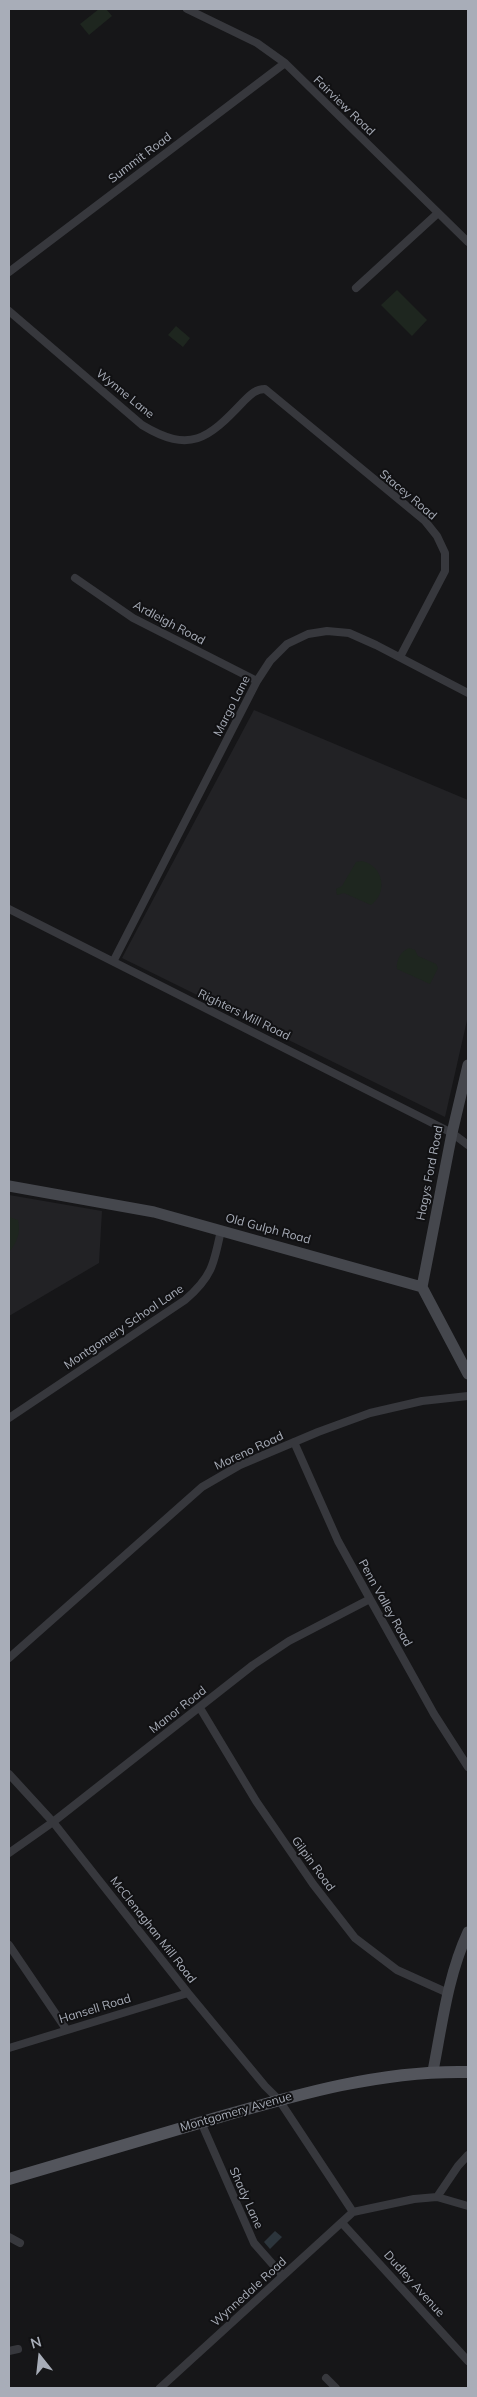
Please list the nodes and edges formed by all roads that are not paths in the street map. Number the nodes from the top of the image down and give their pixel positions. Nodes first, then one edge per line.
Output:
1 (187, 9) edge
2 (285, 63) junction
3 (438, 213) junction
4 (468, 242) edge
5 (9, 272) edge
6 (356, 288) dead end
7 (9, 311) edge
8 (260, 389) joint
9 (75, 578) dead end
10 (400, 657) junction
11 (257, 681) junction
12 (468, 692) edge
13 (9, 908) edge
14 (114, 960) junction
15 (468, 1065) edge
16 (452, 1133) junction
17 (468, 1145) edge
18 (9, 1186) edge
19 (221, 1230) junction
20 (422, 1287) junction
21 (468, 1374) edge
22 (468, 1396) edge
23 (9, 1418) edge
24 (294, 1442) junction
25 (370, 1599) junction
26 (9, 1658) edge
27 (200, 1708) junction
28 (468, 1767) edge
29 (9, 1774) edge
30 (53, 1822) junction
31 (9, 1853) edge
32 (468, 1932) edge
33 (9, 1945) edge
34 (188, 1993) junction
35 (448, 1993) junction
36 (66, 2029) junction
37 (9, 2048) edge
38 (433, 2071) junction
39 (468, 2072) edge
40 (279, 2100) junction
41 (201, 2122) junction
42 (468, 2155) edge
43 (9, 2179) edge
44 (437, 2197) junction
45 (468, 2206) edge
46 (353, 2212) junction
47 (342, 2222) junction
48 (9, 2237) edge
49 (20, 2243) dead end
50 (283, 2276) junction
51 (18, 2349) dead end
52 (9, 2351) edge
53 (468, 2361) edge
54 (326, 2378) dead end
55 (160, 2388) edge
56 (336, 2388) edge

1 - 2 street, Fairview Road
2 - 3 street, Fairview Road
2 - 5 street, Summit Road
3 - 4 street, Fairview Road
3 - 6 street
7 - 8 street, Wynne Lane
8 - 10 street, Stacey Road
9 - 11 street, Ardleigh Road
10 - 11 street, Margo Lane
10 - 12 street, Margo Lane
11 - 14 street, Margo Lane
13 - 14 street, Righters Mill Road
14 - 16 street, Righters Mill Road
15 - 16 street, Hagys Ford Road
16 - 17 street, Righters Mill Road
16 - 20 street, Hagys Ford Road
18 - 19 street, Old Gulph Road
19 - 20 street, Old Gulph Road
19 - 23 street, Montgomery School Lane
20 - 21 street
22 - 24 street, Moreno Road
24 - 25 street, Penn Valley Road
24 - 26 street, Moreno Road
25 - 27 street, Manor Road
25 - 28 street, Penn Valley Road
27 - 30 street, Manor Road
27 - 35 street, Gilpin Road
29 - 30 street, McClenaghan Mill Road
30 - 31 street, Manor Road
30 - 34 street, McClenaghan Mill Road
32 - 35 street
33 - 36 street
34 - 36 street, Hansell Road
34 - 40 street, McClenaghan Mill Road
35 - 38 street
36 - 37 street, Hansell Road
38 - 39 main road, Montgomery Avenue
38 - 40 main road, Montgomery Avenue
40 - 41 main road, Montgomery Avenue
40 - 46 street, McClenaghan Mill Road
41 - 43 main road, Montgomery Avenue
41 - 50 street, Shady Lane
42 - 44 street
44 - 45 street
44 - 46 street
46 - 47 street, Wynnedale Road
47 - 50 street, Wynnedale Road
47 - 53 street, Dudley Avenue
48 - 49 street
50 - 55 street, Wynnedale Road
51 - 52 street
54 - 56 street

